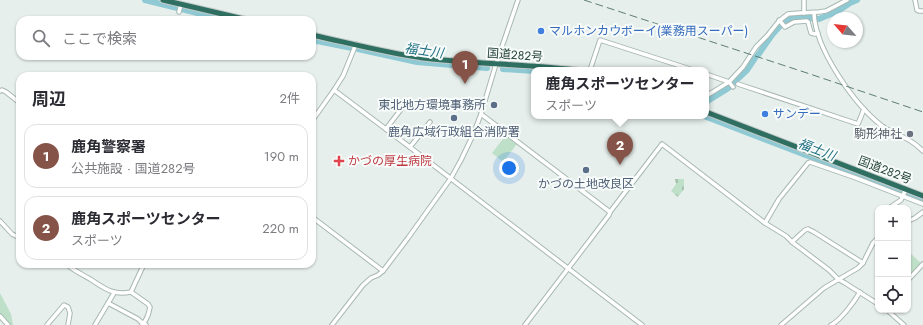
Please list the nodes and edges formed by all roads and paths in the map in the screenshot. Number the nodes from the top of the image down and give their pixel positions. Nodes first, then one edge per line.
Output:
1 (164, 0) edge
2 (518, 0) edge
3 (804, 0) edge
4 (847, 0) edge
5 (915, 0) edge
6 (181, 4) junction
7 (923, 11) edge
8 (179, 12) dead end
9 (804, 12) junction
10 (814, 13) junction
11 (231, 16) edge
12 (780, 20) junction
13 (818, 33) junction
14 (316, 36) edge
15 (356, 44) junction
16 (496, 64) junction
17 (546, 67) edge
18 (591, 67) edge
19 (684, 67) edge
20 (709, 75) edge
21 (729, 82) junction
22 (738, 84) dead end
23 (733, 87) dead end
24 (334, 90) junction
25 (0, 92) edge
26 (709, 94) edge
27 (16, 100) edge
28 (405, 104) dead end
29 (864, 109) junction
30 (709, 113) edge
31 (481, 114) junction
32 (316, 115) edge
33 (430, 122) dead end
34 (386, 129) junction
35 (410, 147) junction
36 (923, 151) edge
37 (855, 170) junction
38 (853, 177) junction
39 (451, 178) junction
40 (906, 189) junction
41 (903, 196) junction
42 (923, 196) edge
43 (923, 204) edge
44 (894, 205) edge
45 (610, 212) junction
46 (923, 212) edge
47 (316, 220) edge
48 (911, 220) edge
49 (0, 221) edge
50 (765, 223) junction
51 (16, 237) edge
52 (875, 241) edge
53 (792, 242) junction
54 (863, 263) junction
55 (923, 264) edge
56 (72, 268) edge
57 (142, 268) edge
58 (568, 268) junction
59 (383, 271) junction
60 (911, 277) edge
61 (838, 279) junction
62 (131, 292) junction
63 (860, 292) junction
64 (114, 293) junction
65 (875, 302) edge
66 (108, 303) junction
67 (890, 313) edge
68 (0, 316) edge
69 (144, 324) edge
70 (8, 325) edge
71 (47, 325) edge
72 (68, 325) edge
73 (95, 325) edge
74 (332, 325) edge
75 (525, 325) edge
76 (642, 325) edge
77 (780, 325) edge
78 (831, 325) edge
79 (904, 325) edge

1 - 6 highway
2 - 16 street
3 - 9 street
4 - 10 street
5 - 7 street
6 - 8 street
6 - 11 highway
9 - 10 street
9 - 12 street
10 - 13 street
12 - 13 street
12 - 21 street
13 - 29 street
14 - 15 highway, 国道282号
15 - 16 highway, 国道282号
15 - 24 street
16 - 17 highway, 国道282号
16 - 31 street
18 - 19 street
20 - 21 street
21 - 23 street
21 - 26 street
22 - 29 street
24 - 32 street
24 - 34 street
25 - 27 street
28 - 34 street
29 - 36 street
30 - 37 highway, 国道282号
31 - 39 street
31 - 45 street
33 - 35 street
34 - 35 street
35 - 39 street
37 - 38 street
37 - 40 highway, 国道282号
38 - 41 street
38 - 50 street
39 - 58 street
39 - 59 street
40 - 41 street
40 - 42 highway, 国道282号
41 - 43 street
41 - 44 street
45 - 50 street
45 - 58 street
46 - 48 street
47 - 59 street
49 - 51 street
50 - 53 street
52 - 54 street
53 - 54 street
53 - 61 street
54 - 61 street
55 - 60 street
56 - 64 street
57 - 62 street
58 - 75 street
58 - 76 street
59 - 74 street
61 - 63 street
61 - 77 street
62 - 64 street
62 - 69 street
63 - 65 street
63 - 78 street
64 - 66 street
66 - 69 street
66 - 73 street
67 - 79 street
68 - 70 street
71 - 72 street

